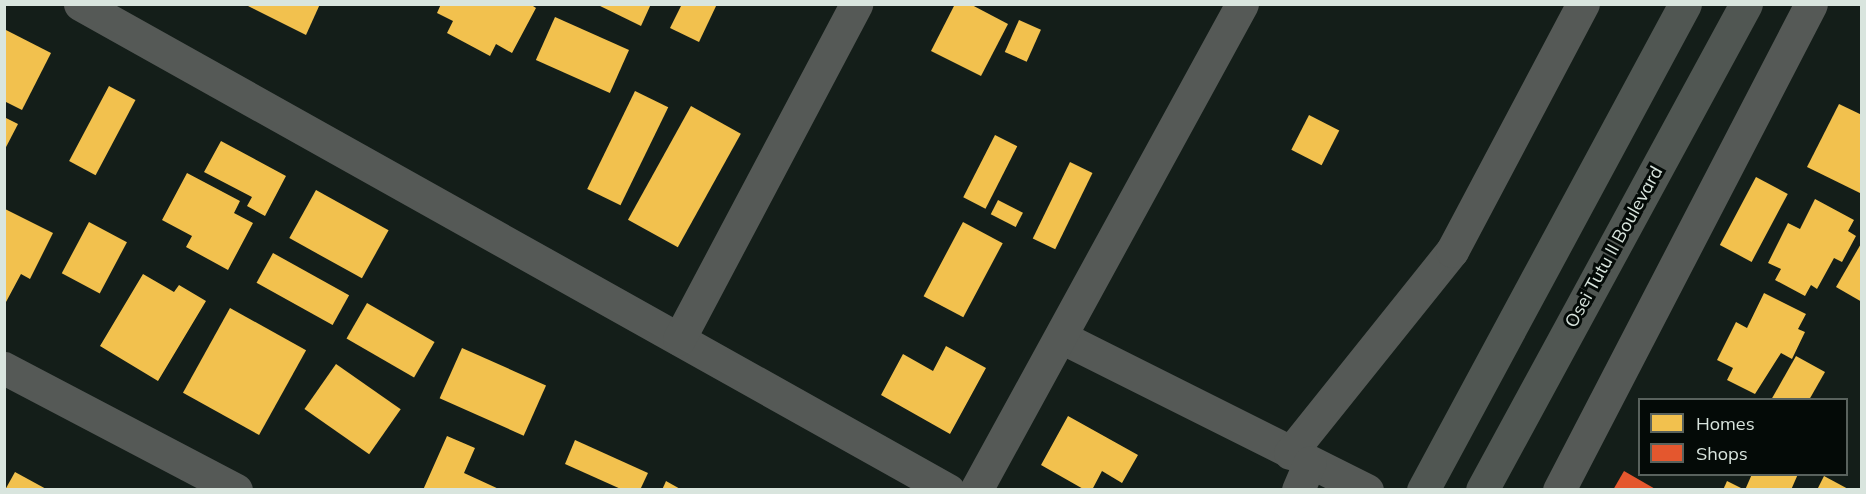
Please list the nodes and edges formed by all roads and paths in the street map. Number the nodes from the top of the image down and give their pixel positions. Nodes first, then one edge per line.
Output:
1 (80, 4) edge
2 (856, 4) edge
3 (1242, 4) edge
4 (1583, 4) edge
5 (1685, 4) edge
6 (1746, 4) edge
7 (1811, 4) edge
8 (1063, 338) junction
9 (679, 339) junction
10 (4, 368) edge
11 (1300, 468) edge
12 (236, 489) edge
13 (948, 489) edge
14 (976, 489) edge
15 (1367, 489) edge
16 (1423, 489) edge
17 (1482, 489) edge
18 (1559, 489) edge

1 - 9 street
2 - 9 street
3 - 8 street
4 - 11 street
5 - 16 highway
6 - 17 highway, Osei Tutu II Boulevard
7 - 18 street
8 - 11 street
8 - 14 street
9 - 13 street
10 - 12 street
11 - 15 street

